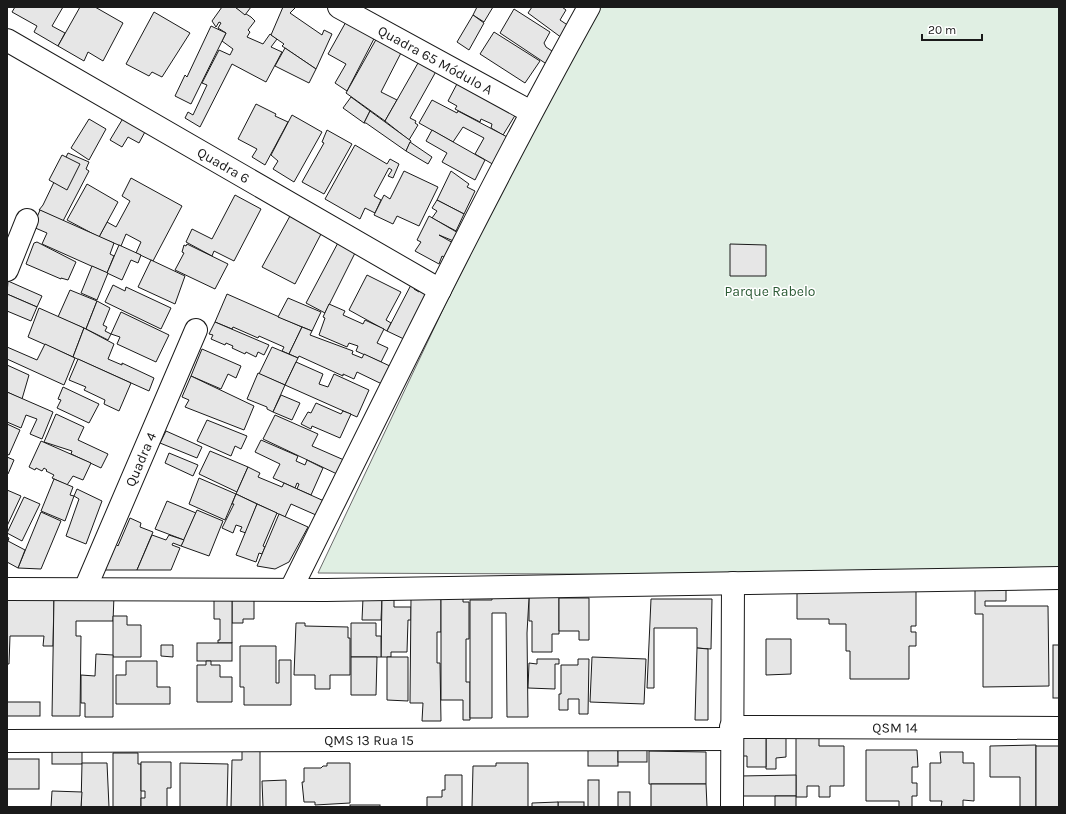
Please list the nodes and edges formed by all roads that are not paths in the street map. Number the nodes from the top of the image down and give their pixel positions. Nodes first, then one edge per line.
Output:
1 (339, 7) edge
2 (589, 7) edge
3 (7, 40) edge
4 (531, 112) junction
5 (27, 220) dead end
6 (7, 270) edge
7 (440, 290) junction
8 (196, 330) dead end
9 (1059, 578) edge
10 (733, 583) junction
11 (7, 589) edge
12 (85, 589) junction
13 (291, 589) junction
14 (1059, 728) edge
15 (731, 733) junction
16 (7, 741) edge
17 (732, 807) edge

1 - 4 street, Quadra 65 Módulo A
2 - 4 street
3 - 7 street, Quadra 6
4 - 7 street
5 - 6 street
7 - 13 street
8 - 12 street, Quadra 4
9 - 10 street
10 - 13 street
10 - 15 street
11 - 12 street
12 - 13 street
14 - 15 street, QSM 14
15 - 16 street, QMS 13 Rua 15
15 - 17 street

